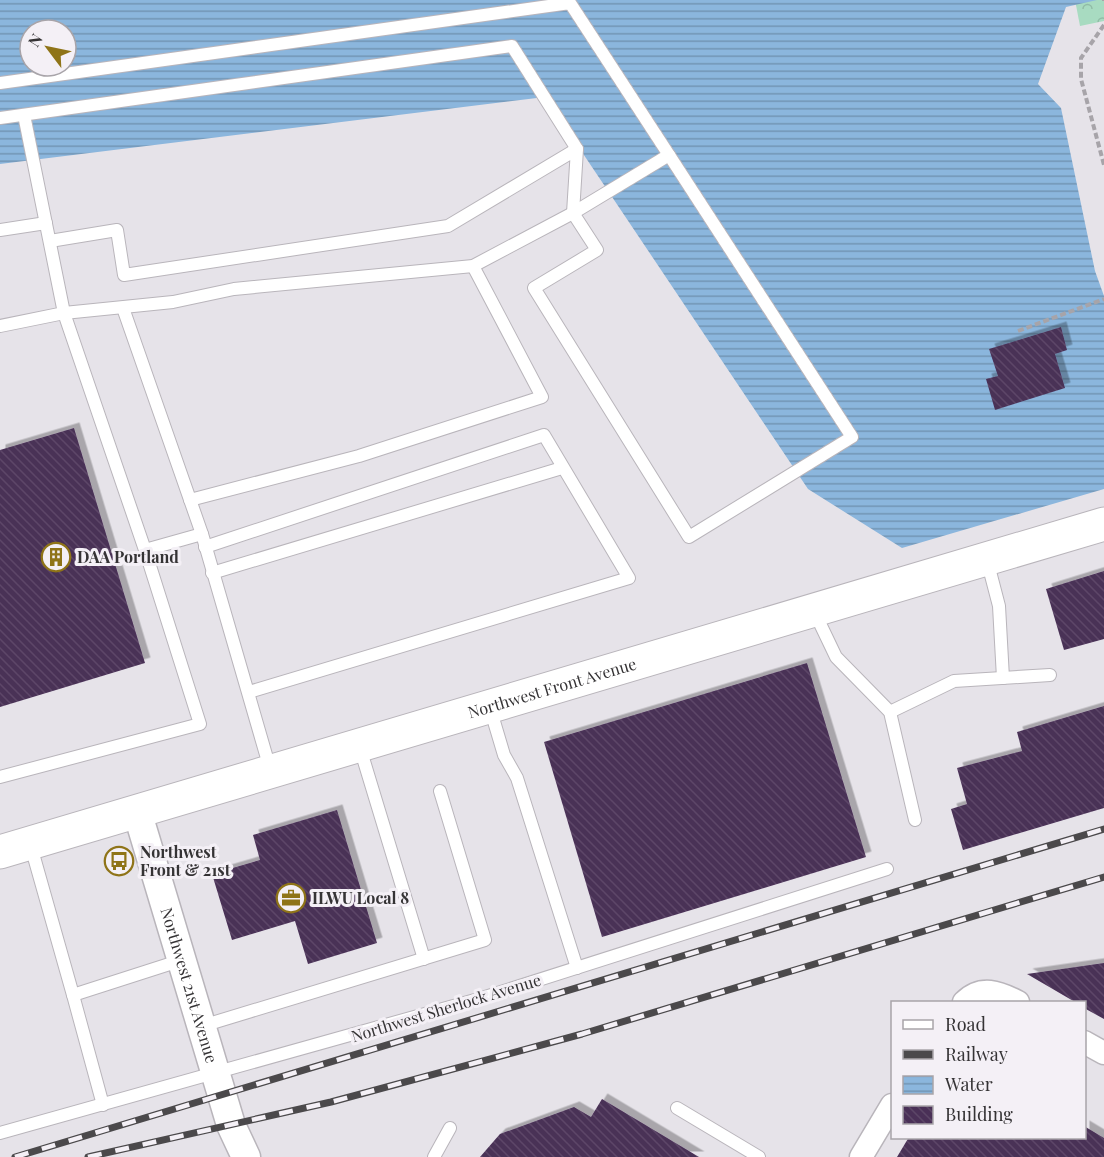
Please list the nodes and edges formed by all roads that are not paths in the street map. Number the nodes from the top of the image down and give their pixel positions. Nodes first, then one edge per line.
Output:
1 (0, 83) edge
2 (24, 115) junction
3 (0, 118) edge
4 (577, 150) junction
5 (669, 155) junction
6 (573, 213) junction
7 (46, 223) junction
8 (0, 230) edge
9 (50, 241) junction
10 (473, 266) junction
11 (123, 308) junction
12 (64, 313) junction
13 (0, 326) edge
14 (562, 468) junction
15 (190, 500) junction
16 (1104, 524) edge
17 (202, 534) junction
18 (205, 547) junction
19 (145, 550) junction
20 (987, 559) junction
21 (212, 573) junction
22 (813, 609) junction
23 (1050, 675) dead end
24 (1003, 678) junction
25 (249, 692) junction
26 (489, 707) junction
27 (890, 712) junction
28 (359, 746) junction
29 (271, 773) junction
30 (0, 777) edge
31 (440, 791) dead end
32 (137, 812) junction
33 (915, 820) dead end
34 (15, 848) edge
35 (887, 869) dead end
36 (424, 959) junction
37 (183, 960) junction
38 (577, 968) junction
39 (73, 995) junction
40 (966, 1000) edge
41 (1015, 1001) edge
42 (202, 1026) junction
43 (1086, 1043) edge
44 (1104, 1053) edge
45 (217, 1074) junction
46 (103, 1105) junction
47 (891, 1107) edge
48 (677, 1108) dead end
49 (450, 1128) dead end
50 (0, 1133) edge
51 (246, 1157) edge
52 (434, 1157) edge
53 (759, 1157) edge
54 (861, 1157) edge

1 - 5 lane
2 - 3 lane
2 - 4 lane
2 - 7 lane
4 - 6 lane
4 - 9 lane
5 - 6 lane
5 - 6 lane
6 - 10 lane
7 - 8 lane
7 - 9 lane
9 - 12 lane
10 - 11 lane
10 - 15 lane
11 - 12 lane
11 - 15 lane
12 - 13 lane
12 - 19 lane
14 - 18 lane
14 - 21 lane
14 - 25 lane
15 - 17 lane
16 - 20 main road, Northwest Front Avenue
17 - 18 lane
17 - 19 lane
18 - 21 lane
19 - 30 lane
20 - 22 main road, Northwest Front Avenue
20 - 24 lane
21 - 25 lane
22 - 26 main road, Northwest Front Avenue
22 - 27 lane
23 - 24 lane
24 - 27 lane
25 - 29 lane
26 - 28 main road, Northwest Front Avenue
26 - 38 lane
27 - 33 lane
28 - 29 main road, Northwest Front Avenue
28 - 36 lane
29 - 32 main road, Northwest Front Avenue
31 - 36 lane
32 - 34 main road, Northwest Front Avenue
32 - 37 street, Northwest 21st Avenue
34 - 39 lane
35 - 38 lane, Northwest Sherlock Avenue
36 - 42 lane
37 - 39 lane
37 - 42 street, Northwest 21st Avenue
38 - 45 lane, Northwest Sherlock Avenue
39 - 46 lane
40 - 41 street
42 - 45 street, Northwest 21st Avenue
43 - 44 street
45 - 46 lane, Northwest Sherlock Avenue
45 - 51 street, Northwest 21st Avenue
46 - 50 lane, Northwest Sherlock Avenue
47 - 54 street
48 - 53 lane
49 - 52 lane

